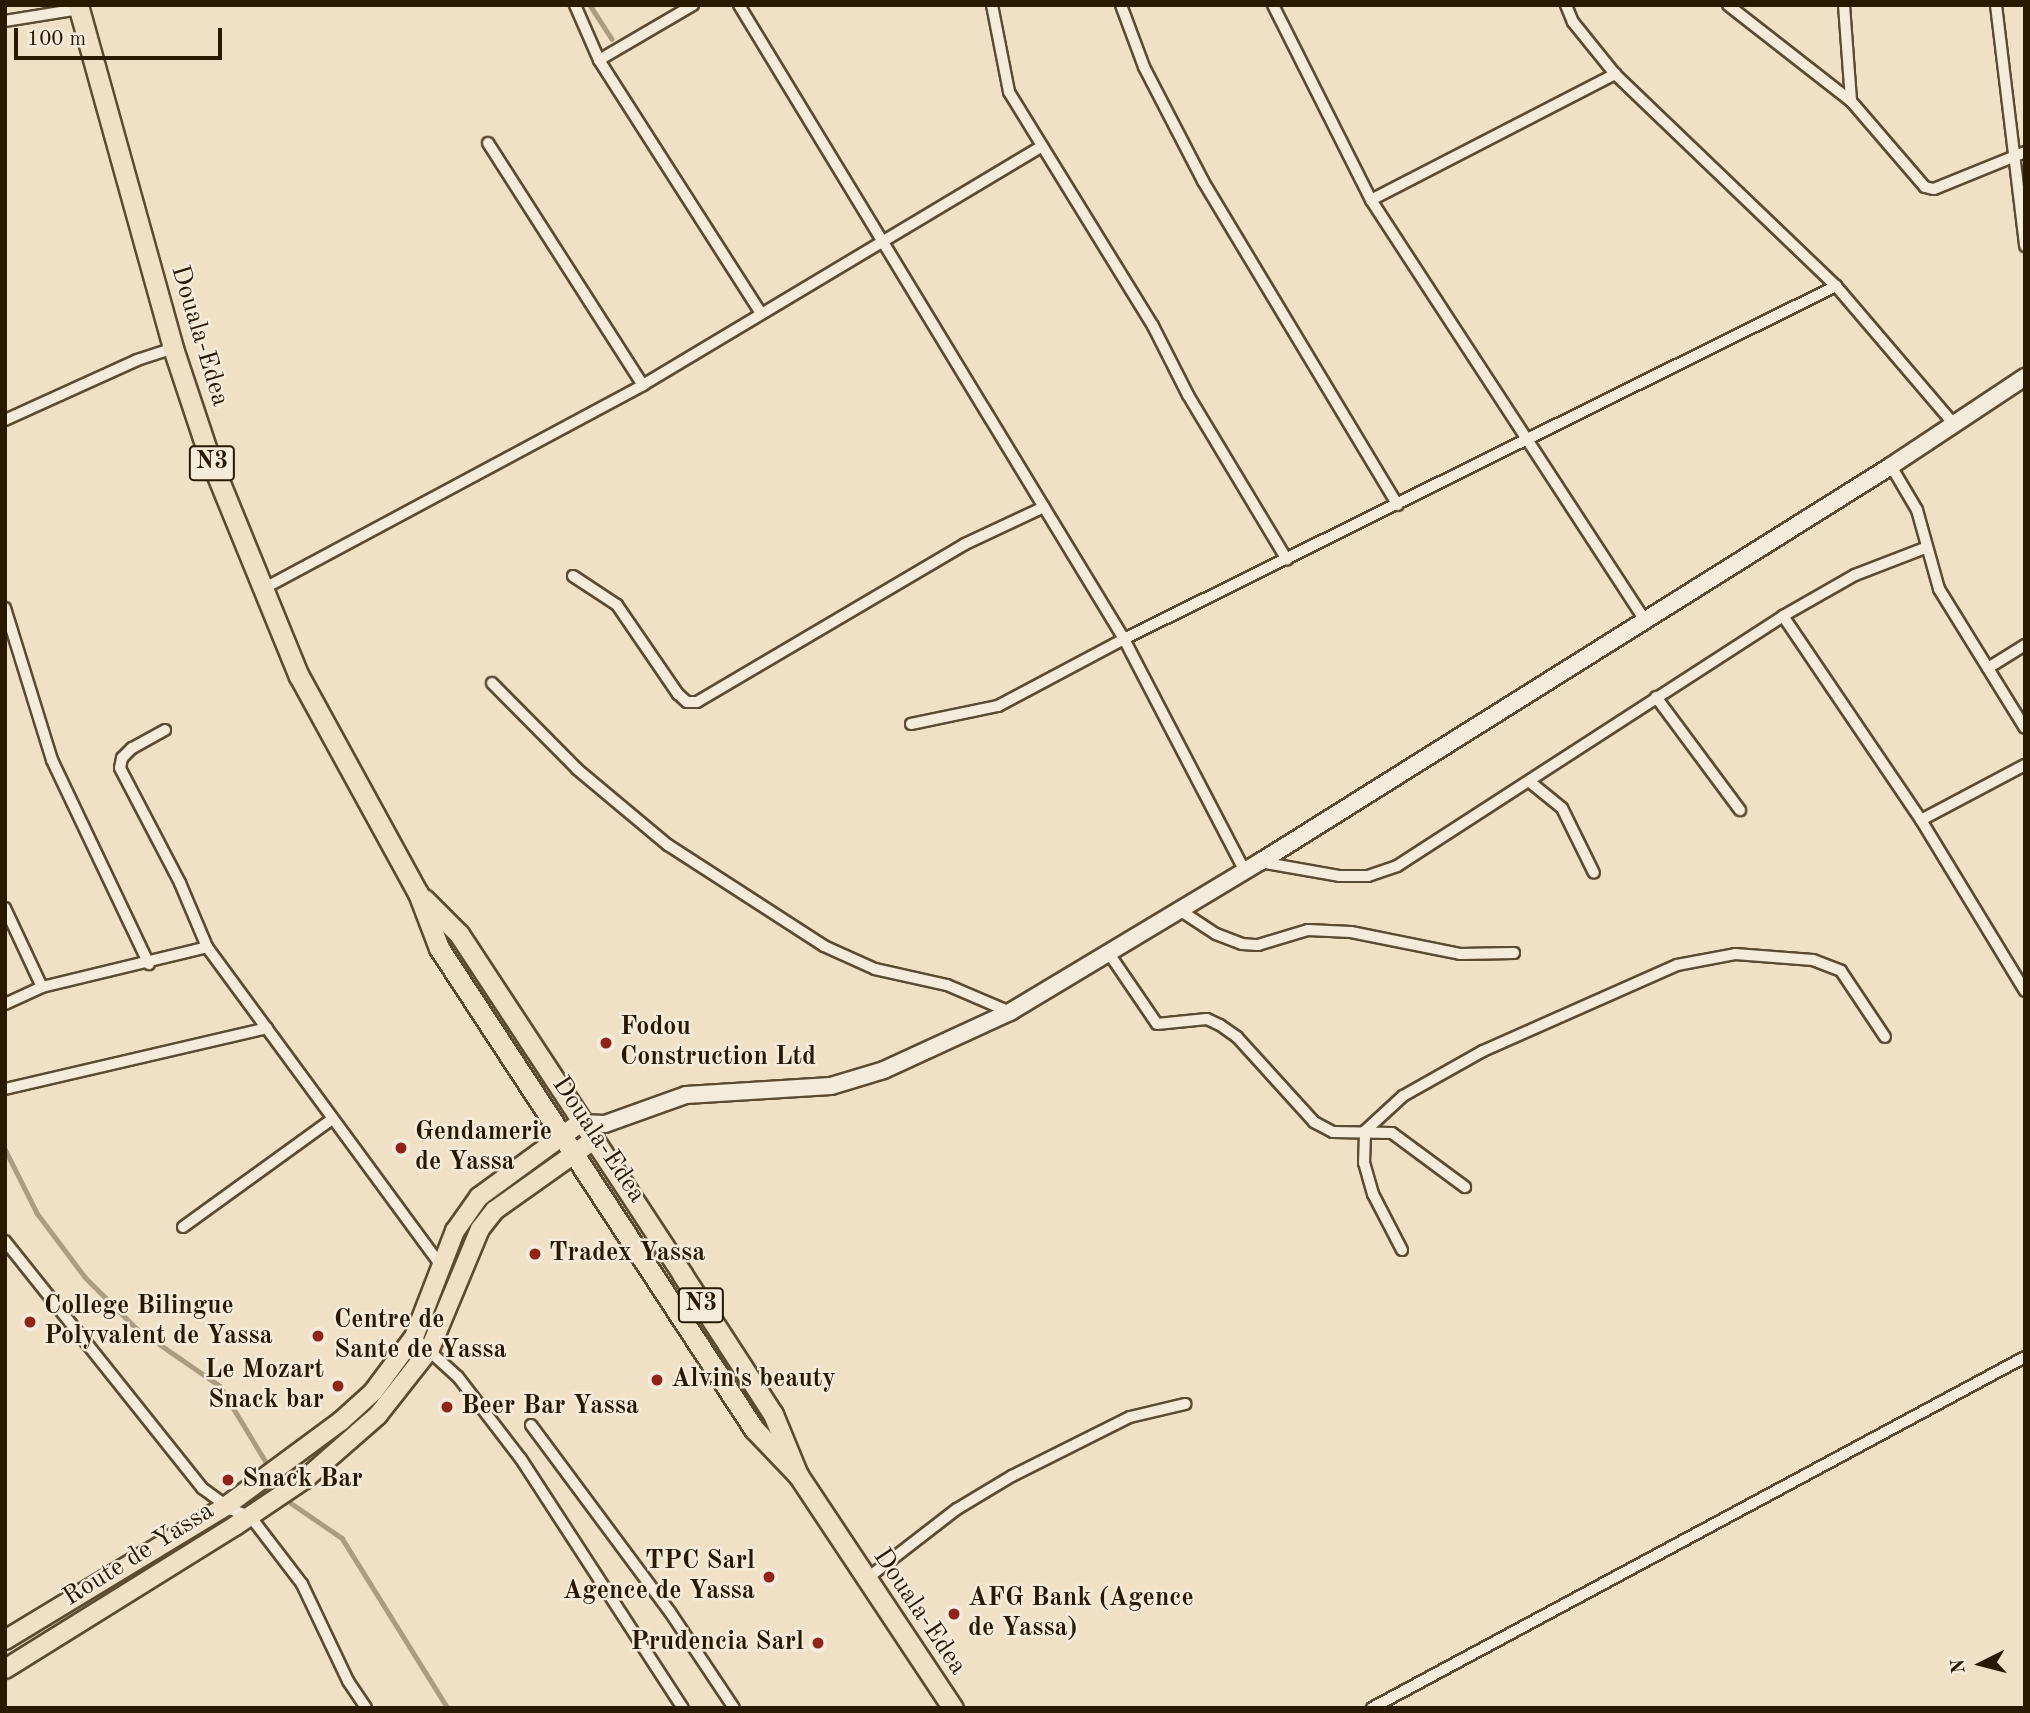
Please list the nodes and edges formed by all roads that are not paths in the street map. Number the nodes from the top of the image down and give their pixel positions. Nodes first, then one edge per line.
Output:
1 (575, 5) edge
2 (694, 5) edge
3 (739, 5) edge
4 (992, 5) edge
5 (1121, 5) edge
6 (1273, 5) edge
7 (1566, 5) edge
8 (1727, 5) edge
9 (1844, 5) edge
10 (1996, 5) edge
11 (78, 7) edge
12 (5, 21) edge
13 (599, 60) junction
14 (1615, 74) junction
15 (1851, 101) junction
16 (488, 143) dead end
17 (1042, 146) junction
18 (2025, 152) edge
19 (2013, 160) junction
20 (1371, 200) junction
21 (883, 240) junction
22 (2025, 246) edge
23 (1836, 286) junction
24 (761, 313) junction
25 (173, 348) junction
26 (2025, 377) edge
27 (643, 385) junction
28 (5, 420) edge
29 (1954, 424) junction
30 (1528, 438) junction
31 (1891, 466) junction
32 (1398, 505) junction
33 (1044, 507) junction
34 (1925, 548) junction
35 (1287, 559) junction
36 (573, 576) dead end
37 (261, 590) junction
38 (5, 608) edge
39 (1783, 616) junction
40 (1644, 619) junction
41 (1124, 639) junction
42 (2025, 645) edge
43 (1988, 668) junction
44 (492, 683) dead end
45 (1656, 697) junction
46 (911, 724) dead end
47 (2025, 728) edge
48 (165, 730) dead end
49 (2025, 765) edge
50 (1530, 782) junction
51 (1740, 810) dead end
52 (1921, 820) junction
53 (1260, 862) junction
54 (1245, 871) junction
55 (1594, 873) dead end
56 (418, 893) junction
57 (5, 908) edge
58 (1181, 911) junction
59 (207, 947) junction
60 (1514, 953) dead end
61 (1110, 955) junction
62 (149, 964) junction
63 (42, 987) junction
64 (2025, 991) edge
65 (5, 1004) edge
66 (1010, 1012) junction
67 (267, 1028) junction
68 (1885, 1037) dead end
69 (5, 1088) edge
70 (331, 1121) junction
71 (580, 1123) junction
72 (604, 1124) junction
73 (1364, 1130) junction
74 (563, 1135) junction
75 (592, 1141) junction
76 (575, 1153) junction
77 (1465, 1187) dead end
78 (183, 1227) dead end
79 (5, 1241) edge
80 (1402, 1250) dead end
81 (441, 1265) junction
82 (414, 1337) junction
83 (430, 1349) junction
84 (2025, 1357) edge
85 (1185, 1404) dead end
86 (531, 1426) dead end
87 (798, 1475) junction
88 (226, 1506) junction
89 (250, 1516) junction
90 (865, 1580) junction
91 (5, 1640) edge
92 (5, 1669) edge
93 (366, 1708) edge
94 (683, 1708) edge
95 (734, 1708) edge
96 (953, 1708) edge
97 (1372, 1708) edge

1 - 13 street
2 - 13 street
3 - 21 street
4 - 17 street
5 - 32 street
6 - 20 street
7 - 14 street
8 - 15 street
9 - 15 street
10 - 19 street
11 - 12 street
11 - 25 highway, Douala-Edea / N3
13 - 24 street
14 - 20 street
14 - 23 street
15 - 19 street
16 - 27 street
17 - 21 street
17 - 35 street
18 - 19 street
19 - 22 street
20 - 30 street
21 - 24 street
21 - 33 street
23 - 29 street
23 - 30 street
24 - 27 street
25 - 28 street
25 - 37 highway, Douala-Edea / N3
26 - 29 main road
27 - 37 street
29 - 31 main road
30 - 32 street
30 - 40 street
31 - 34 street
31 - 40 main road
32 - 35 street
33 - 36 street
33 - 41 street
34 - 39 street
34 - 43 street
35 - 41 street
37 - 56 highway, Douala-Edea / N3
38 - 62 street
39 - 45 street
39 - 52 street
40 - 53 main road
41 - 46 street
41 - 54 street
42 - 43 street
43 - 47 street
44 - 66 street
45 - 50 street
45 - 51 street
48 - 59 street
49 - 52 street
50 - 53 street
50 - 55 street
52 - 64 street
53 - 54 main road
54 - 58 main road
56 - 71 highway, Douala-Edea / N3
56 - 74 highway, Douala-Edea / N3
57 - 63 street
58 - 60 street
58 - 61 main road
59 - 62 street
59 - 67 street
61 - 66 main road
61 - 73 street
62 - 63 street
63 - 65 street
66 - 72 main road
67 - 69 street
67 - 70 street
68 - 73 street
70 - 78 street
70 - 81 street
71 - 72 main road
71 - 74 main road, Route de Yassa
71 - 75 highway, Douala-Edea / N3
72 - 75 main road
73 - 77 street
73 - 80 street
74 - 76 highway, Douala-Edea / N3
74 - 81 main road, Route de Yassa
75 - 76 main road, Route de Yassa
75 - 87 highway, Douala-Edea / N3
76 - 83 main road, Route de Yassa
76 - 87 highway, Douala-Edea / N3
79 - 88 street
81 - 82 main road, Route de Yassa
82 - 83 street
82 - 88 main road, Route de Yassa
83 - 89 main road, Route de Yassa
83 - 94 street
84 - 97 street
85 - 90 street
86 - 95 street
87 - 90 highway, Douala-Edea / N3
88 - 89 street
88 - 91 main road, Route de Yassa
89 - 92 main road, Route de Yassa
89 - 93 street
90 - 96 highway, Douala-Edea / N3

